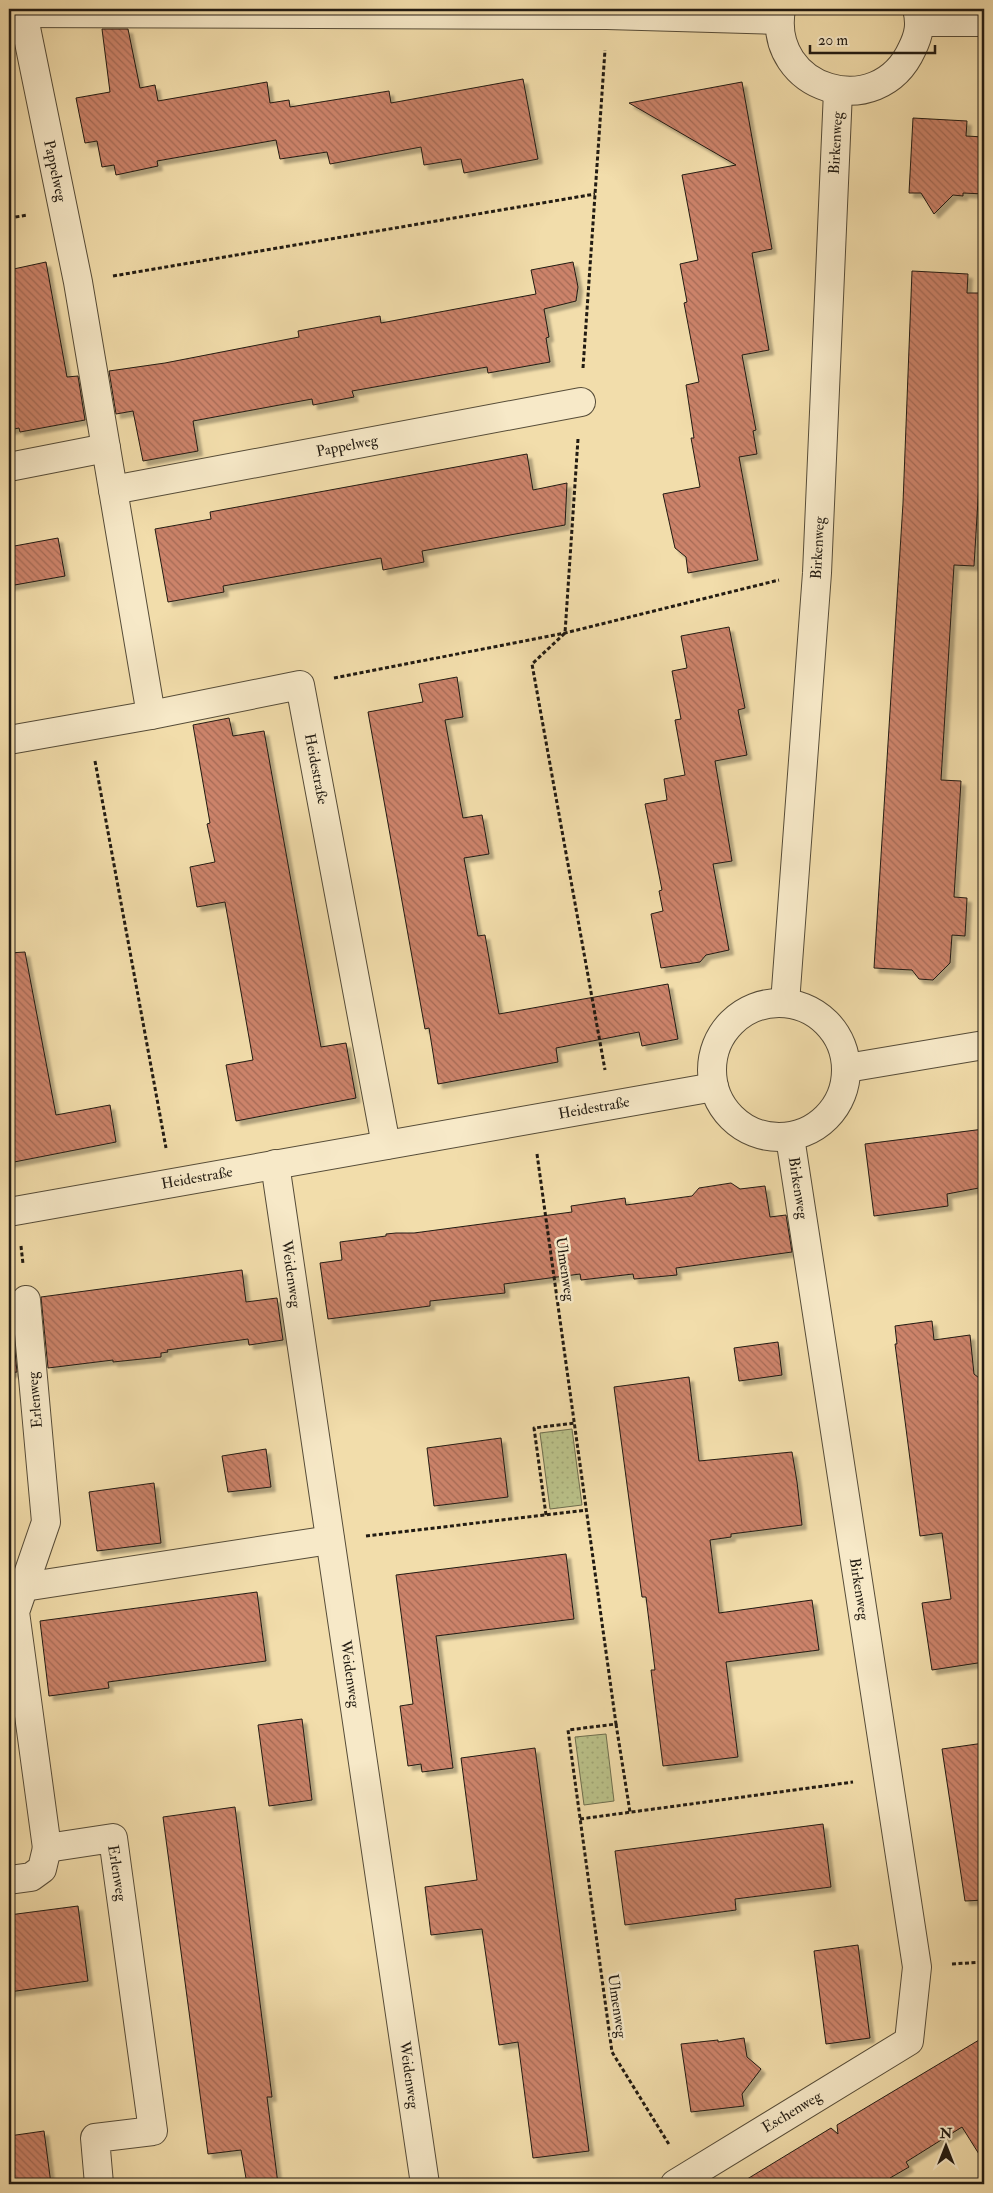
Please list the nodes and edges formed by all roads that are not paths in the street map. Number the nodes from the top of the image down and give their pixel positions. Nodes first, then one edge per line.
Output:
1 (16, 13) edge
2 (780, 14) edge
3 (919, 16) edge
4 (984, 22) edge
5 (838, 91) junction
6 (581, 402) road end
7 (106, 448) junction
8 (9, 467) edge
9 (113, 490) junction
10 (151, 715) junction
11 (9, 740) edge
12 (785, 1003) junction
13 (984, 1045) edge
14 (847, 1068) junction
15 (714, 1087) junction
16 (790, 1137) junction
17 (386, 1145) junction
18 (275, 1164) junction
19 (13, 1211) edge
20 (26, 1300) road end
21 (330, 1540) junction
22 (24, 1587) junction
23 (47, 1848) junction
24 (9, 1880) edge
25 (909, 2041) joint
26 (682, 2180) edge
27 (99, 2184) edge
28 (425, 2184) edge

1 - 2 street
1 - 7 street, Pappelweg
2 - 5 street
3 - 4 street
3 - 5 street
5 - 12 street, Birkenweg
6 - 9 street, Pappelweg
7 - 8 street
7 - 9 street, Pappelweg
9 - 10 street, Pappelweg
10 - 11 street
10 - 17 street, Heidestraße
12 - 14 street
12 - 15 street
13 - 14 street
14 - 16 street
15 - 16 street
15 - 17 street, Heidestraße
16 - 25 street, Birkenweg
17 - 18 street, Heidestraße
18 - 19 street, Heidestraße
18 - 21 street, Weidenweg
20 - 22 street, Erlenweg
21 - 22 street
21 - 28 street, Weidenweg
22 - 23 street, Erlenweg
23 - 24 street
23 - 27 street, Erlenweg
25 - 26 street, Eschenweg

